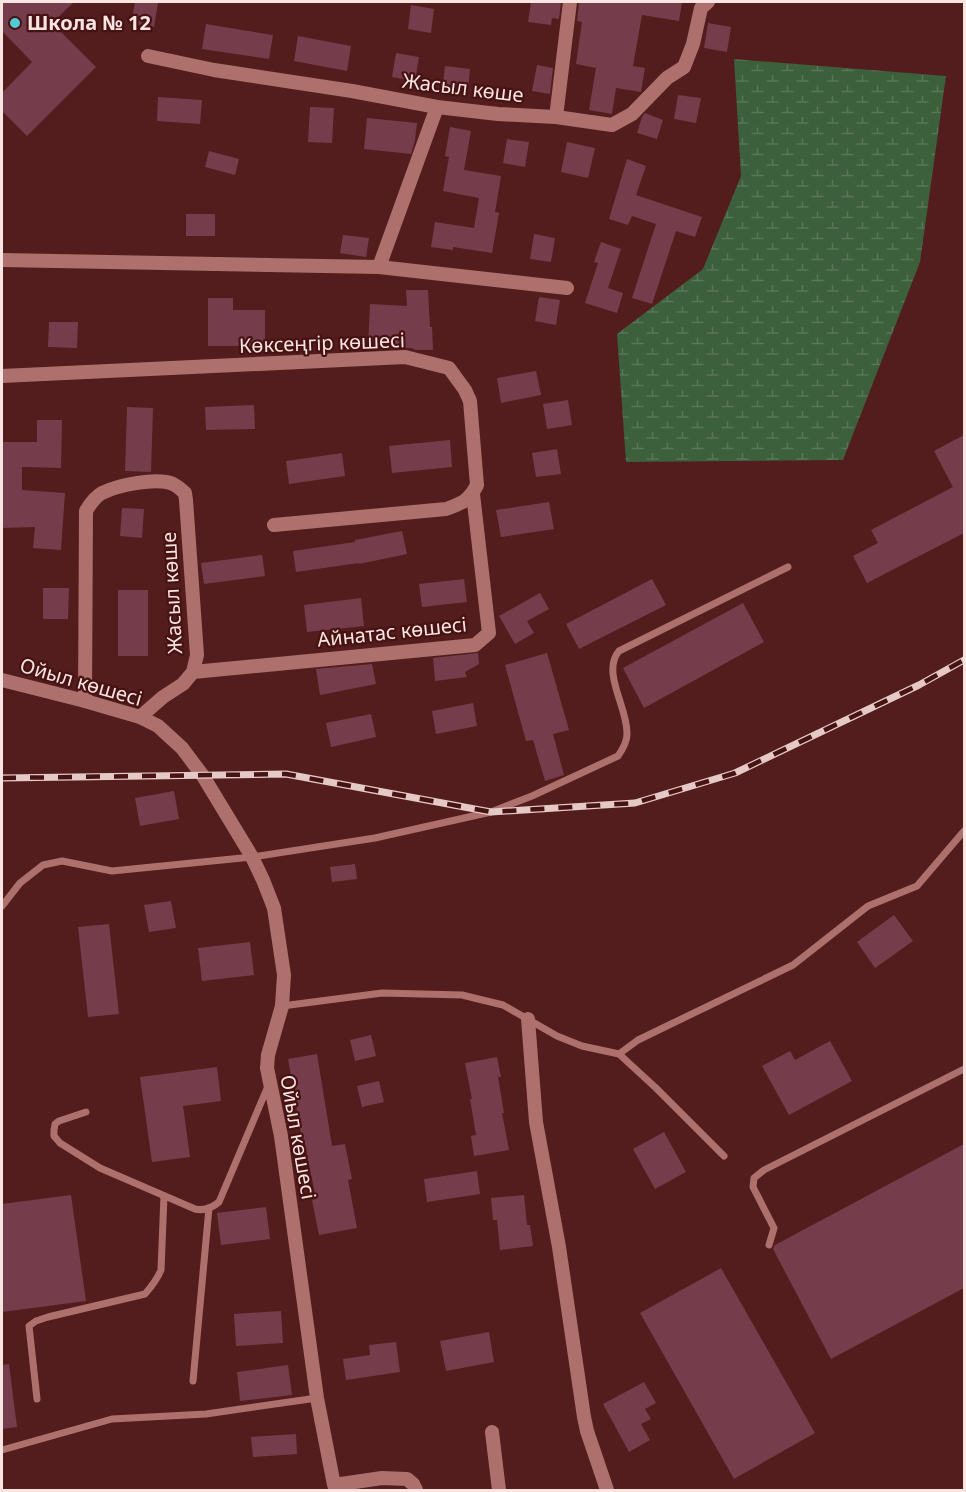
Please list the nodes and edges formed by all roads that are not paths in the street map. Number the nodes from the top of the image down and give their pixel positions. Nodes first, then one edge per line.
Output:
1 (570, 2) edge
2 (708, 2) edge
3 (148, 56) dead end
4 (436, 107) junction
5 (556, 117) junction
6 (2, 260) edge
7 (379, 267) junction
8 (567, 288) dead end
9 (2, 376) edge
10 (473, 494) junction
11 (274, 525) dead end
12 (788, 567) dead end
13 (193, 672) junction
14 (2, 680) edge
15 (85, 701) junction
16 (140, 717) junction
17 (964, 831) edge
18 (252, 857) junction
19 (2, 906) edge
20 (282, 1006) junction
21 (528, 1019) junction
22 (619, 1054) junction
23 (964, 1070) edge
24 (270, 1081) junction
25 (86, 1112) dead end
26 (724, 1156) dead end
27 (164, 1196) junction
28 (209, 1208) junction
29 (769, 1245) dead end
30 (193, 1381) dead end
31 (317, 1398) junction
32 (37, 1399) dead end
33 (492, 1432) dead end
34 (2, 1450) edge
35 (334, 1488) edge
36 (416, 1491) edge
37 (499, 1491) edge
38 (607, 1491) edge

1 - 5 street
2 - 5 street, Жасыл көше
3 - 4 street, Жасыл көше
4 - 5 street, Жасыл көше
4 - 7 street
6 - 7 street
7 - 8 street
9 - 10 street, Көксеңгір көшесі
10 - 11 street
10 - 13 street, Айнатас көшесі
12 - 18 lane
13 - 15 street, Жасыл көше
13 - 16 street, Жасыл көше
14 - 15 street, Ойыл көшесі
15 - 16 street, Ойыл көшесі
16 - 18 street, Ойыл көшесі
17 - 22 lane
18 - 19 lane
18 - 20 street, Ойыл көшесі
20 - 21 lane
20 - 24 street, Ойыл көшесі
21 - 22 lane
21 - 38 street
22 - 26 lane
23 - 29 lane
24 - 28 lane
24 - 31 street, Ойыл көшесі
25 - 27 lane
27 - 28 lane
27 - 32 lane
28 - 30 lane
31 - 34 lane
31 - 35 street, Ойыл көшесі
33 - 37 street
35 - 36 street, Ойыл көшесі

